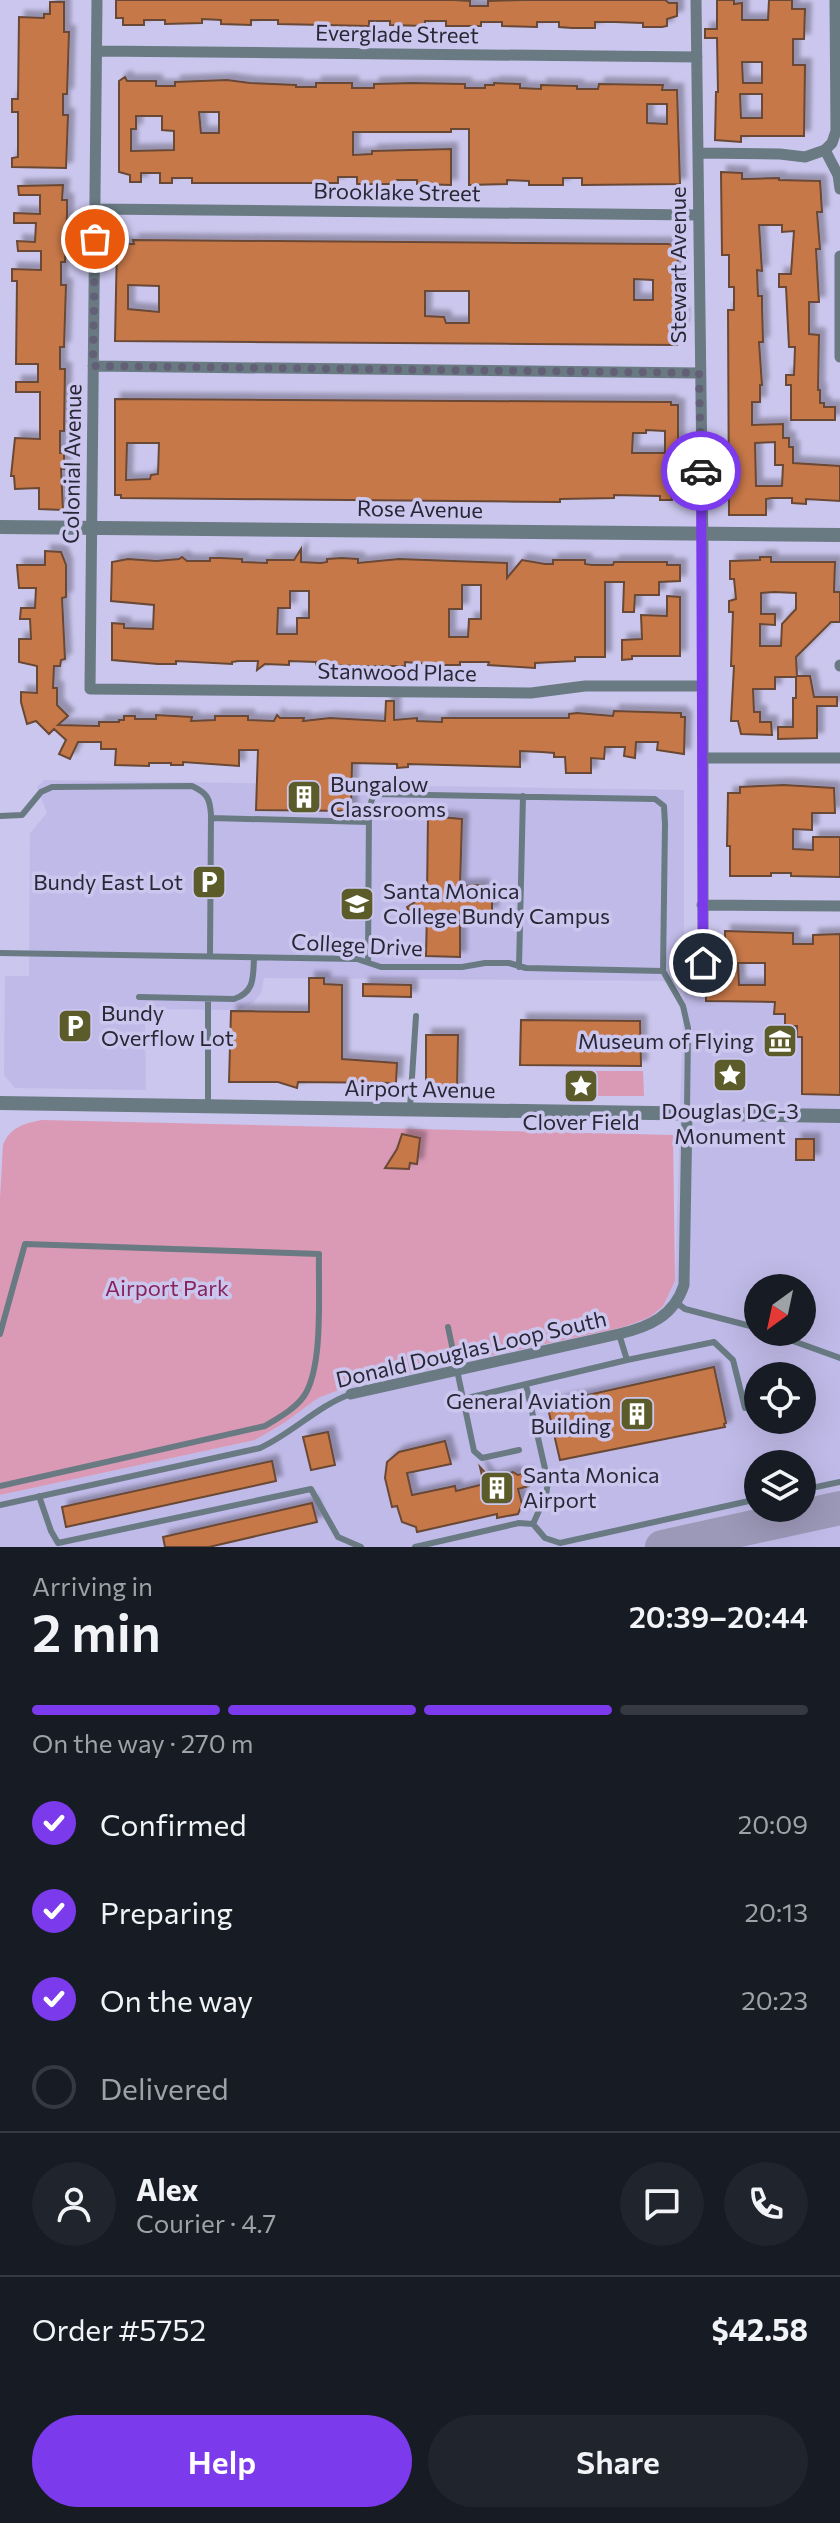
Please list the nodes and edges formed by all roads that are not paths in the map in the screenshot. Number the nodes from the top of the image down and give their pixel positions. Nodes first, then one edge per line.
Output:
1 (97, 0) edge
2 (696, 0) edge
3 (835, 0) edge
4 (97, 51) junction
5 (697, 57) junction
6 (825, 150) junction
7 (698, 153) junction
8 (840, 189) edge
9 (95, 209) junction
10 (698, 215) junction
11 (840, 256) edge
12 (840, 357) edge
13 (93, 366) junction
14 (699, 373) junction
15 (0, 527) edge
16 (92, 528) junction
17 (702, 534) junction
18 (840, 535) edge
19 (703, 686) junction
20 (90, 689) joint
21 (703, 758) junction
22 (840, 758) edge
23 (523, 796) junction
24 (0, 816) edge
25 (211, 818) junction
26 (369, 822) junction
27 (702, 905) junction
28 (840, 906) edge
29 (0, 953) edge
30 (210, 955) junction
31 (254, 958) junction
32 (368, 962) junction
33 (703, 963) dead end
34 (519, 967) junction
35 (663, 971) junction
36 (139, 997) dead end
37 (208, 999) junction
38 (416, 1016) dead end
39 (0, 1103) edge
40 (208, 1108) junction
41 (410, 1112) junction
42 (687, 1115) junction
43 (840, 1116) edge
44 (677, 1303) junction
45 (744, 1324) edge
46 (448, 1327) dead end
47 (0, 1334) edge
48 (619, 1334) junction
49 (807, 1346) edge
50 (840, 1358) edge
51 (627, 1360) junction
52 (457, 1371) junction
53 (526, 1385) junction
54 (351, 1394) joint
55 (463, 1399) junction
56 (744, 1404) edge
57 (519, 1450) dead end
58 (840, 1482) edge
59 (0, 1486) edge
60 (816, 1487) edge
61 (39, 1496) junction
62 (744, 1502) edge
63 (0, 1505) edge
64 (533, 1524) junction
65 (361, 1547) edge
66 (415, 1547) edge

1 - 4 street, Colonial Avenue
2 - 5 street, Stewart Avenue
3 - 6 street
4 - 5 street, Everglade Street
4 - 9 street, Colonial Avenue
5 - 7 street, Stewart Avenue
6 - 7 street
6 - 8 street
7 - 10 street, Stewart Avenue
9 - 10 street, Brooklake Street
9 - 13 street, Colonial Avenue
10 - 14 street, Stewart Avenue
11 - 12 street
13 - 14 street
13 - 16 street, Colonial Avenue
14 - 17 street, Stewart Avenue
15 - 16 street, Rose Avenue
16 - 17 street, Rose Avenue
16 - 20 street, Colonial Avenue
17 - 18 street, Rose Avenue
17 - 19 street, Stewart Avenue
19 - 20 street, Stanwood Place
19 - 21 street, Stewart Avenue
21 - 22 street
21 - 27 street, Stewart Avenue
23 - 26 lane
23 - 34 lane
23 - 35 lane
24 - 25 lane
25 - 26 lane
25 - 30 lane
26 - 32 lane
27 - 28 street
27 - 33 street, Stewart Avenue
29 - 30 lane, College Drive
30 - 31 lane, College Drive
31 - 32 lane, College Drive
31 - 37 lane
32 - 34 lane, College Drive
34 - 35 lane, College Drive
35 - 42 lane
36 - 37 lane
37 - 40 lane
38 - 41 lane
39 - 40 street, Airport Avenue
40 - 41 street, Airport Avenue
41 - 42 street, Airport Avenue
42 - 43 street, Airport Avenue
42 - 44 street
44 - 45 lane
44 - 48 street, Donald Douglas Loop South
46 - 52 lane
47 - 59 lane
48 - 51 lane
48 - 52 street, Donald Douglas Loop South
49 - 50 lane
51 - 53 lane
51 - 56 lane
52 - 54 street, Donald Douglas Loop South
52 - 55 lane
53 - 55 lane
53 - 64 lane
54 - 61 lane, Donald Douglas Loop South
55 - 57 lane
58 - 60 lane
61 - 63 lane, Donald Douglas Loop South
61 - 65 lane
62 - 64 lane
64 - 66 lane

